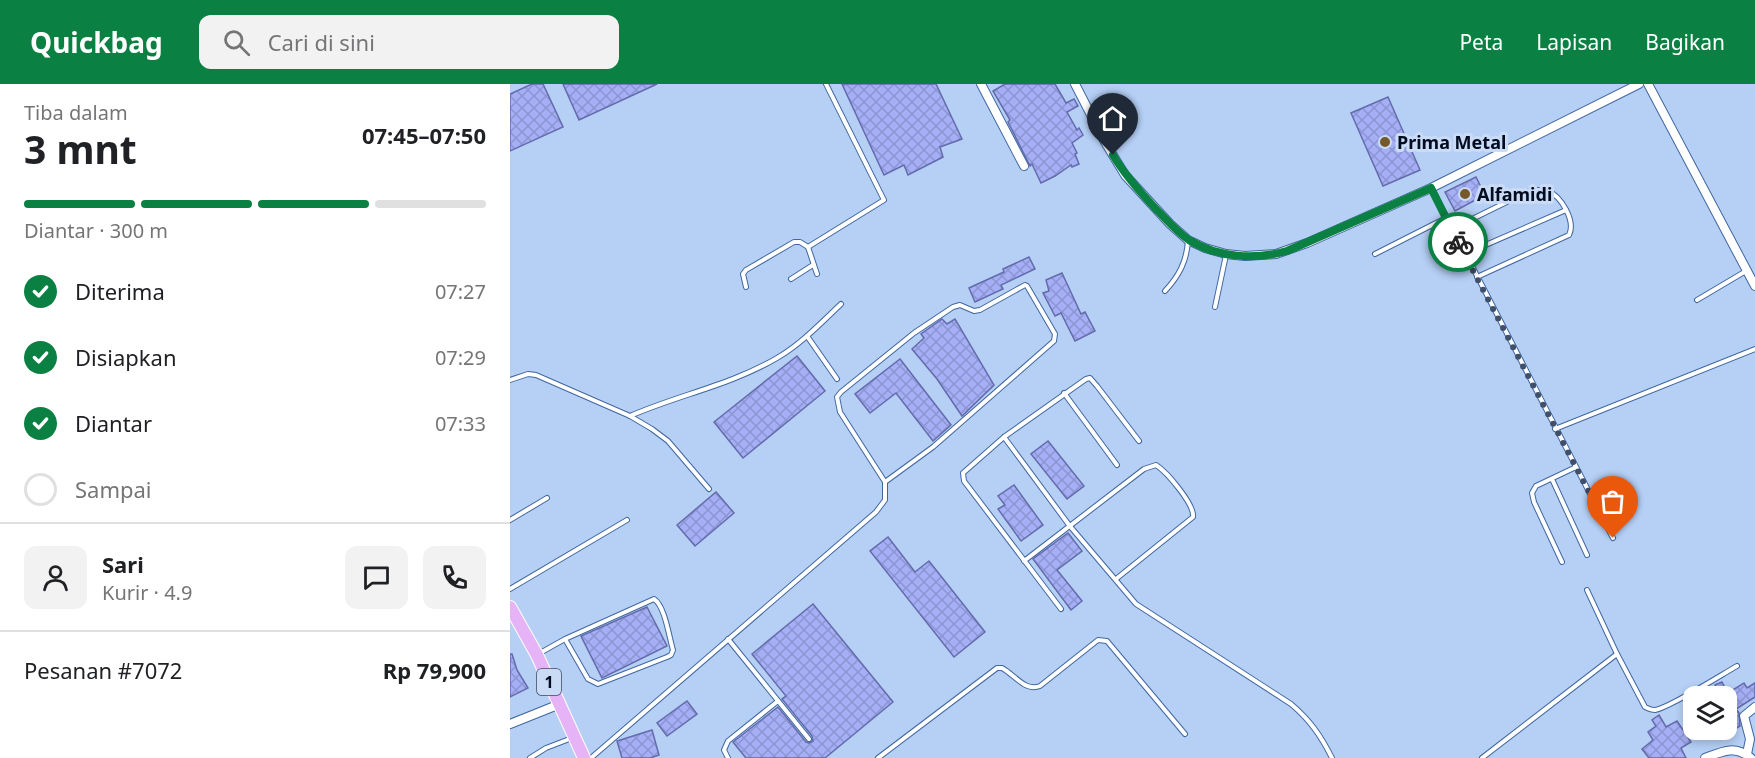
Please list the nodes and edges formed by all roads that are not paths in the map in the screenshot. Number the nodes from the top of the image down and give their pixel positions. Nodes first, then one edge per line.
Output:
1 (826, 84) edge
2 (1075, 84) edge
3 (1640, 84) edge
4 (1648, 84) edge
5 (985, 85) edge
6 (1024, 166) dead end
7 (1431, 188) junction
8 (1566, 210) junction
9 (1446, 218) junction
10 (1452, 228) junction
11 (1188, 240) junction
12 (807, 247) junction
13 (1375, 254) dead end
14 (1465, 254) junction
15 (1226, 255) junction
16 (813, 265) junction
17 (1747, 271) junction
18 (817, 274) dead end
19 (1477, 277) junction
20 (791, 279) dead end
21 (1755, 286) edge
22 (746, 287) dead end
23 (1165, 291) dead end
24 (1697, 300) dead end
25 (841, 304) dead end
26 (1215, 307) dead end
27 (807, 336) junction
28 (1755, 350) edge
29 (837, 379) dead end
30 (510, 380) edge
31 (1064, 393) junction
32 (630, 416) junction
33 (1555, 429) junction
34 (1004, 437) junction
35 (1139, 441) dead end
36 (1117, 465) dead end
37 (1576, 467) junction
38 (1552, 478) junction
39 (885, 482) junction
40 (709, 489) dead end
41 (547, 498) dead end
42 (510, 520) edge
43 (627, 520) dead end
44 (1069, 525) junction
45 (1613, 538) dead end
46 (1587, 555) dead end
47 (1024, 561) junction
48 (1562, 562) dead end
49 (1116, 579) junction
50 (510, 590) edge
51 (1587, 590) dead end
52 (510, 607) edge
53 (1061, 609) dead end
54 (565, 639) junction
55 (728, 639) junction
56 (1617, 654) junction
57 (537, 655) junction
58 (1737, 666) dead end
59 (778, 701) junction
60 (560, 704) junction
61 (1755, 707) edge
62 (510, 724) edge
63 (1185, 734) dead end
64 (576, 737) junction
65 (809, 739) dead end
66 (1749, 756) edge
67 (530, 758) edge
68 (585, 758) edge
69 (591, 758) edge
70 (728, 758) edge
71 (878, 758) edge
72 (1332, 758) edge
73 (1482, 758) edge
74 (1705, 758) edge

1 - 12 lane
2 - 11 street
3 - 7 street
4 - 17 street
5 - 6 street
7 - 9 lane
7 - 15 street
8 - 10 lane
8 - 14 lane
8 - 19 lane
9 - 10 lane
9 - 13 lane
10 - 14 lane
11 - 15 street
11 - 23 lane
12 - 16 lane
12 - 22 lane
14 - 19 lane
15 - 26 lane
16 - 18 lane
16 - 20 lane
17 - 21 street
17 - 24 lane
19 - 33 lane
25 - 27 lane
27 - 29 lane
27 - 32 lane
28 - 33 lane
30 - 32 lane
31 - 34 lane
31 - 35 lane
31 - 36 lane
32 - 40 lane
33 - 37 lane
34 - 44 lane
34 - 47 lane
37 - 38 lane
37 - 45 lane
38 - 46 lane
38 - 48 lane
39 - 39 lane
39 - 55 lane
41 - 42 lane
43 - 50 lane
44 - 47 lane
44 - 49 lane
44 - 49 lane
47 - 53 lane
49 - 72 lane
51 - 56 lane
52 - 57 highway, 1
54 - 54 lane
54 - 57 lane
55 - 59 lane
55 - 69 lane
56 - 58 lane
56 - 73 lane
57 - 60 highway, 1
59 - 65 lane
59 - 70 lane
60 - 62 street
60 - 64 highway, 1
61 - 66 street
63 - 71 lane
64 - 67 lane
64 - 68 highway, 1
66 - 74 street

